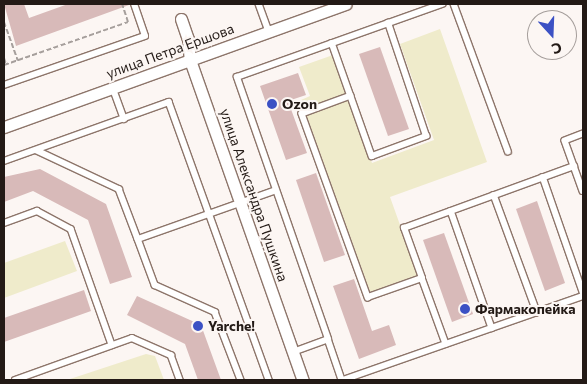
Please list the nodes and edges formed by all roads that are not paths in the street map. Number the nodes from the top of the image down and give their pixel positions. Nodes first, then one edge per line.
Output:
1 (134, 4) edge
2 (260, 4) edge
3 (346, 4) edge
4 (442, 4) edge
5 (454, 4) edge
6 (181, 19) dead end
7 (388, 23) junction
8 (269, 31) junction
9 (332, 43) junction
10 (190, 60) junction
11 (4, 85) edge
12 (113, 88) junction
13 (351, 96) junction
14 (124, 118) junction
15 (4, 127) edge
16 (583, 134) edge
17 (36, 150) junction
18 (508, 151) dead end
19 (4, 161) edge
20 (574, 166) junction
21 (542, 177) junction
22 (276, 190) junction
23 (583, 191) edge
24 (494, 195) junction
25 (241, 202) junction
26 (450, 211) junction
27 (210, 213) junction
28 (4, 222) edge
29 (138, 239) junction
30 (422, 278) junction
31 (583, 294) edge
32 (537, 312) junction
33 (492, 328) junction
34 (328, 339) junction
35 (446, 344) junction
36 (112, 345) junction
37 (294, 352) junction
38 (15, 380) edge
39 (180, 380) edge
40 (241, 380) edge
41 (269, 380) edge
42 (303, 380) edge
43 (343, 380) edge

1 - 11 lane
2 - 8 lane
3 - 8 street, улица Петра Ершова
4 - 7 lane
5 - 18 lane
6 - 10 street, улица Александра Пушкина
7 - 9 lane
7 - 13 lane
8 - 10 street, улица Петра Ершова
9 - 13 lane
9 - 22 lane
10 - 12 street, улица Петра Ершова
10 - 25 street, улица Александра Пушкина
12 - 14 lane
12 - 15 street, улица Петра Ершова
13 - 30 lane
14 - 17 lane
14 - 27 lane
16 - 20 lane
17 - 19 lane
17 - 29 lane
20 - 21 lane
20 - 23 lane
21 - 24 lane
21 - 31 lane
22 - 25 lane
22 - 34 lane
24 - 26 lane
24 - 32 lane
25 - 27 lane
25 - 37 street, улица Александра Пушкина
26 - 30 lane
26 - 33 lane
27 - 29 lane
27 - 41 lane
28 - 36 lane
29 - 40 lane
30 - 35 lane
31 - 32 lane
32 - 33 lane
33 - 35 lane
34 - 37 lane
34 - 43 lane
35 - 43 lane
36 - 38 lane
36 - 39 lane
37 - 42 street, улица Александра Пушкина

